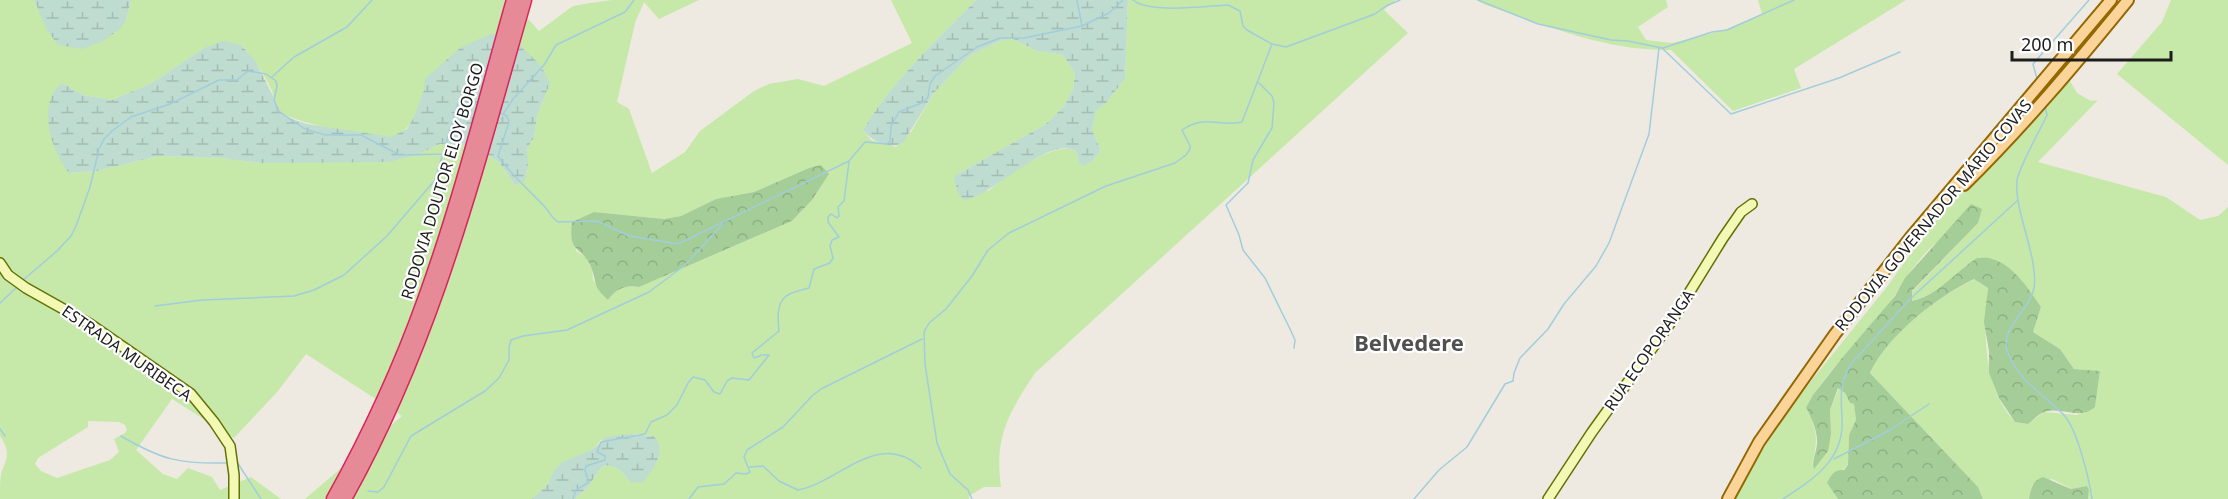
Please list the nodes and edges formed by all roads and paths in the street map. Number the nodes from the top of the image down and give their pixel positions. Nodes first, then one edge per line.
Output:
1 (513, 0) edge
2 (525, 0) edge
3 (2111, 0) edge
4 (2128, 0) edge
5 (2056, 67) junction
6 (2026, 119) junction
7 (1752, 204) dead end
8 (1911, 238) junction
9 (0, 263) edge
10 (359, 463) junction
11 (234, 499) edge
12 (325, 499) edge
13 (333, 499) edge
14 (345, 499) edge
15 (354, 499) edge
16 (1548, 499) edge
17 (1728, 499) edge

1 - 10 highway, RODOVIA DOUTOR ELOY BORGO
2 - 10 highway, RODOVIA DOUTOR ELOY BORGO
3 - 5 main road, RODOVIA GOVERNADOR MÁRIO COVAS
4 - 6 main road
5 - 6 main road
5 - 8 main road, RODOVIA GOVERNADOR MÁRIO COVAS
6 - 8 main road
7 - 16 street, RUA ECOPORANGA
8 - 17 main road, RODOVIA GOVERNADOR MÁRIO COVAS
9 - 11 street, ESTRADA MURIBECA
10 - 12 highway
10 - 13 highway, RODOVIA DOUTOR ELOY BORGO
10 - 14 highway, RODOVIA DOUTOR ELOY BORGO
10 - 15 highway

